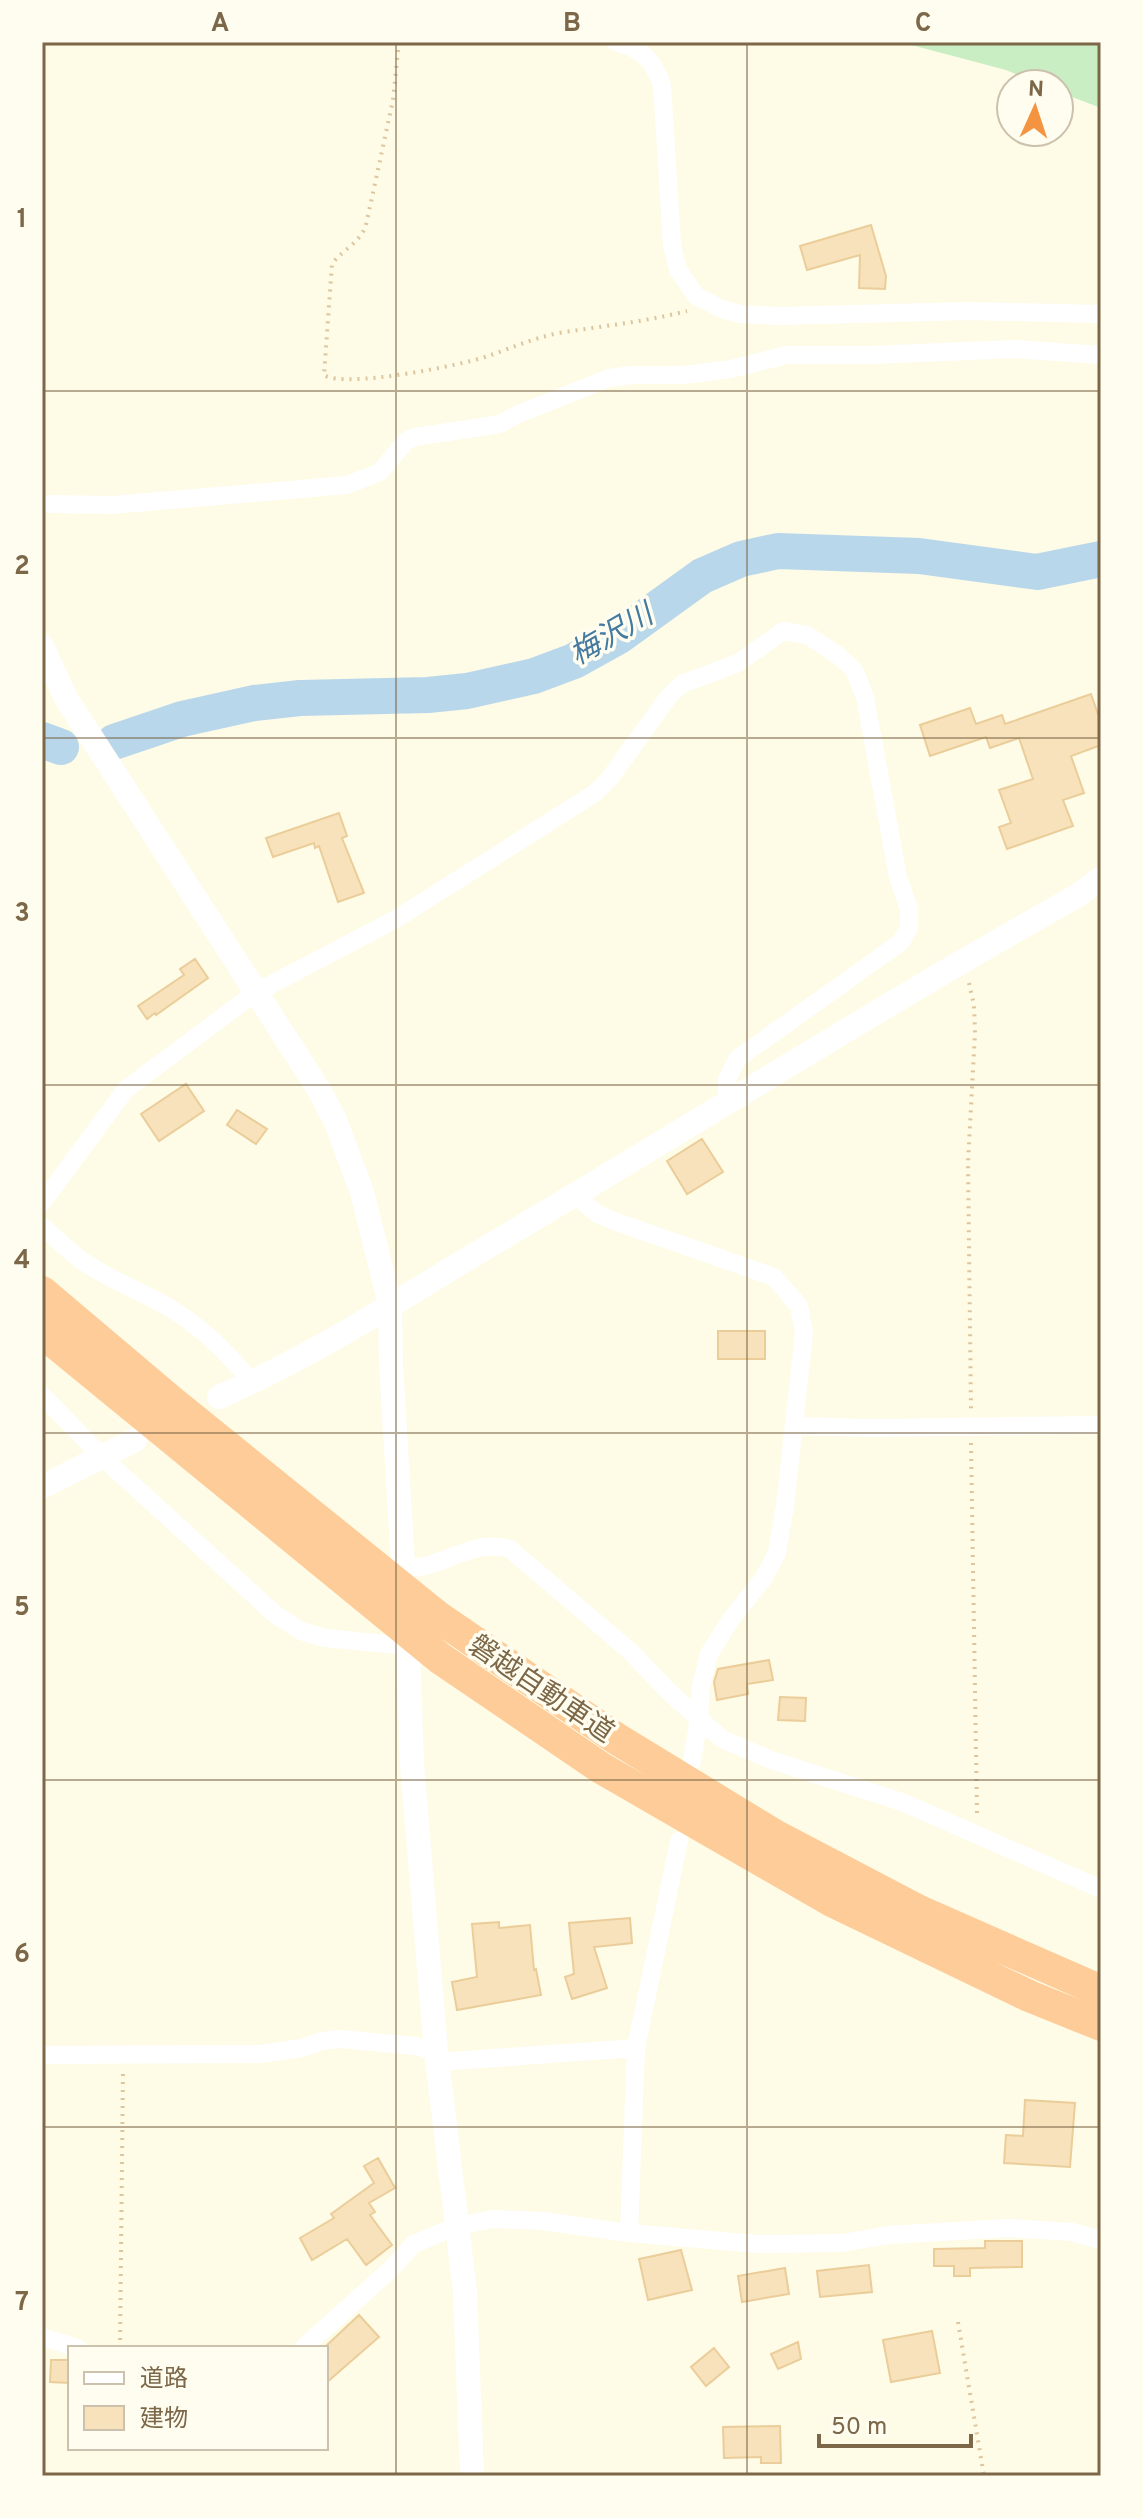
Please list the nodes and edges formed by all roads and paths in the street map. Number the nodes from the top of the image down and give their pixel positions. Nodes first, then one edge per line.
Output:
1 (399, 42) edge
2 (616, 42) edge
3 (707, 302) junction
4 (1101, 314) edge
5 (1101, 355) edge
6 (51, 504) dead end
7 (42, 646) edge
8 (1101, 878) edge
9 (963, 962) junction
10 (255, 993) junction
11 (727, 1101) junction
12 (574, 1195) junction
13 (42, 1203) edge
14 (42, 1226) edge
15 (42, 1292) edge
16 (390, 1304) junction
17 (42, 1332) edge
18 (252, 1383) junction
19 (42, 1395) edge
20 (219, 1397) dead end
21 (1101, 1425) edge
22 (794, 1426) junction
23 (971, 1427) junction
24 (135, 1440) dead end
25 (102, 1457) junction
26 (42, 1487) edge
27 (403, 1569) junction
28 (408, 1646) junction
29 (699, 1719) junction
30 (691, 1766) dead end
31 (972, 1832) junction
32 (679, 1841) dead end
33 (1101, 1889) edge
34 (1101, 1991) edge
35 (1101, 2025) edge
36 (636, 2048) junction
37 (42, 2055) edge
38 (436, 2056) junction
39 (123, 2057) junction
40 (457, 2226) junction
41 (629, 2233) junction
42 (1101, 2240) edge
43 (958, 2322) dead end
44 (42, 2337) edge
45 (71, 2346) edge
46 (120, 2346) edge
47 (305, 2346) edge
48 (472, 2476) edge
49 (984, 2476) edge

1 - 3 path
2 - 3 street
3 - 4 street
5 - 6 street
7 - 10 street
8 - 9 street
9 - 11 street
9 - 23 path
10 - 11 street
10 - 13 street
10 - 16 street
11 - 12 street
12 - 16 street
12 - 22 street
14 - 18 street
15 - 34 highway, 磐越自動車道
16 - 18 street
16 - 27 street
17 - 35 highway, 磐越自動車道
18 - 20 street
19 - 25 street
21 - 23 street
22 - 23 street
22 - 29 street
23 - 31 path
24 - 25 street
25 - 26 street
25 - 28 street
27 - 28 street
27 - 29 street
28 - 38 street
29 - 30 street
29 - 31 street
31 - 33 street
32 - 36 street
36 - 38 street
36 - 41 street
37 - 39 street
38 - 39 street
38 - 40 street
39 - 46 path
40 - 41 street
40 - 47 street
40 - 48 street
41 - 42 street
43 - 49 path
44 - 45 street

